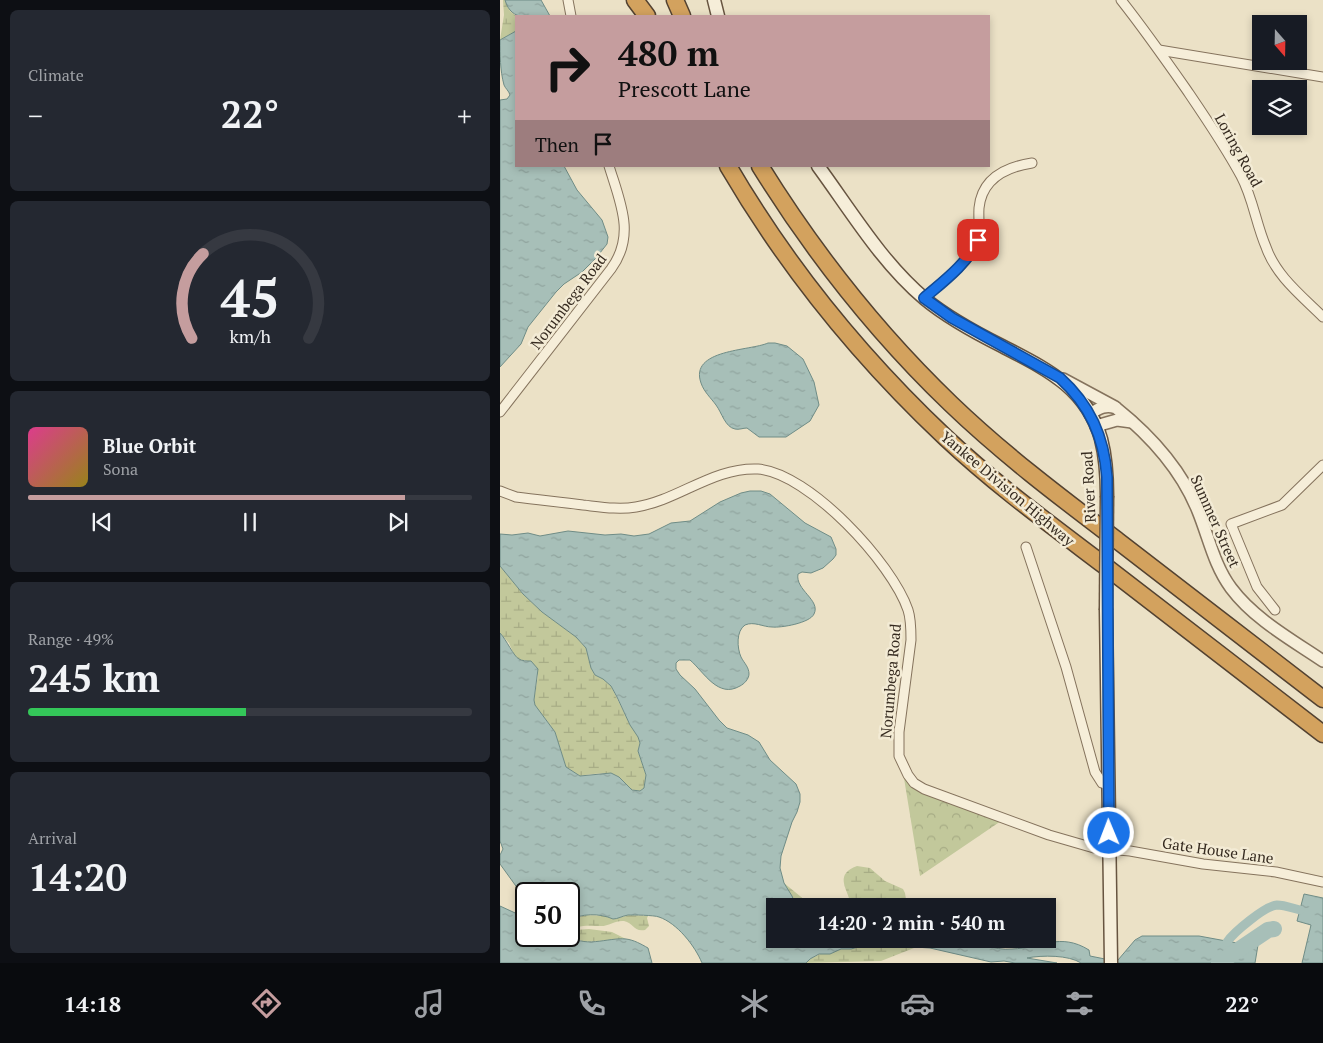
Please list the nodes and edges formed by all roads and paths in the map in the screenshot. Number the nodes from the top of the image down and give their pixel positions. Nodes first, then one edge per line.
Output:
1 (568, 0) edge
2 (635, 0) edge
3 (646, 0) edge
4 (675, 0) edge
5 (686, 0) edge
6 (714, 0) edge
7 (1121, 0) edge
8 (571, 15) edge
9 (647, 15) edge
10 (653, 15) edge
11 (682, 15) edge
12 (692, 15) edge
13 (718, 15) edge
14 (1159, 50) junction
15 (1323, 77) edge
16 (1032, 163) dead end
17 (609, 167) edge
18 (729, 167) edge
19 (761, 167) edge
20 (819, 167) edge
21 (924, 298) junction
22 (1323, 318) edge
23 (1053, 374) junction
24 (1116, 408) junction
25 (500, 412) edge
26 (1093, 420) junction
27 (1134, 422) junction
28 (1323, 465) edge
29 (500, 491) edge
30 (1026, 547) dead end
31 (1275, 610) dead end
32 (1323, 661) edge
33 (1323, 698) edge
34 (1323, 734) edge
35 (1108, 784) junction
36 (1109, 849) junction
37 (1323, 882) edge
38 (1111, 963) edge

1 - 8 street
2 - 9 highway
3 - 10 highway
4 - 11 highway
5 - 12 highway
6 - 13 main road
7 - 14 street, Loring Road
14 - 15 street
14 - 22 street, Loring Road
16 - 21 street
17 - 25 street, Norumbega Road
18 - 34 highway, Yankee Division Highway
19 - 33 highway, Yankee Division Highway
20 - 21 main road, River Road
21 - 23 main road, River Road
23 - 24 street, Summer Street
23 - 26 main road, River Road
24 - 26 street
24 - 27 street, Summer Street
26 - 27 street
26 - 35 main road, River Road, bridge
27 - 32 street, Summer Street
28 - 31 street
29 - 36 street, Norumbega Road
30 - 35 street
35 - 36 main road, River Road
36 - 37 street, Gate House Lane
36 - 38 main road, River Road

